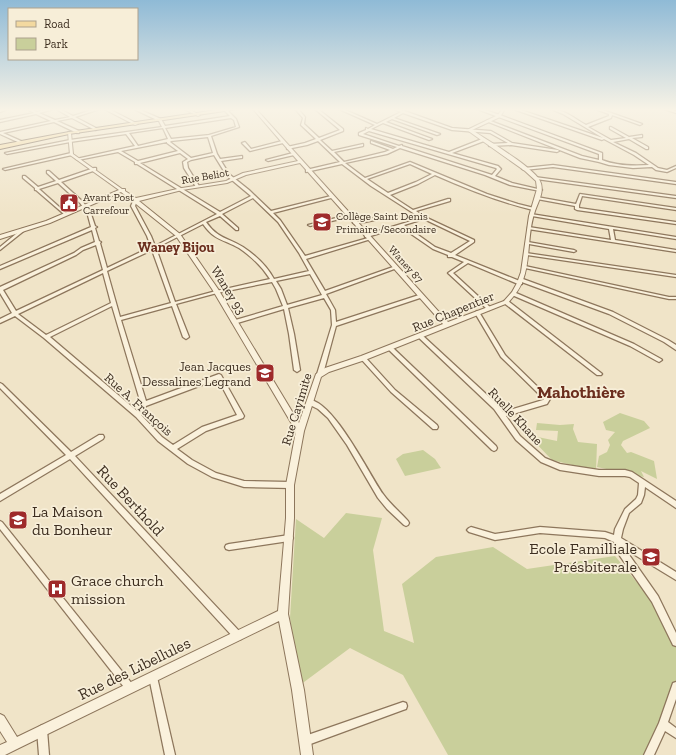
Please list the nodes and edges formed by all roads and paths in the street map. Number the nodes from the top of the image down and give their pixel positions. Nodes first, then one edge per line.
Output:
1 (11, 144) edge
2 (53, 144) edge
3 (70, 144) edge
4 (135, 144) edge
5 (150, 144) edge
6 (170, 144) edge
7 (212, 144) edge
8 (245, 144) edge
9 (273, 144) edge
10 (284, 144) edge
11 (301, 144) edge
12 (323, 144) edge
13 (378, 144) edge
14 (391, 144) edge
15 (405, 144) edge
16 (416, 144) edge
17 (473, 144) edge
18 (506, 144) edge
19 (513, 144) edge
20 (546, 144) edge
21 (575, 144) edge
22 (616, 144) edge
23 (640, 144) edge
24 (362, 145) dead end
25 (490, 145) joint
26 (0, 147) edge
27 (137, 147) junction
28 (400, 147) junction
29 (288, 148) junction
30 (647, 148) dead end
31 (394, 150) junction
32 (119, 151) junction
33 (179, 152) junction
34 (331, 152) junction
35 (566, 152) junction
36 (7, 153) dead end
37 (71, 154) junction
38 (215, 154) junction
39 (293, 154) junction
40 (449, 154) junction
41 (241, 156) dead end
42 (78, 159) junction
43 (190, 159) junction
44 (219, 160) junction
45 (268, 160) dead end
46 (600, 160) junction
47 (299, 162) junction
48 (136, 163) junction
49 (343, 163) junction
50 (651, 166) junction
51 (676, 167) edge
52 (5, 169) dead end
53 (95, 169) junction
54 (524, 169) junction
55 (307, 171) junction
56 (48, 172) dead end
57 (606, 173) junction
58 (434, 174) junction
59 (493, 176) junction
60 (24, 177) dead end
61 (536, 178) junction
62 (364, 179) junction
63 (58, 180) junction
64 (234, 180) junction
65 (676, 183) edge
66 (197, 186) junction
67 (609, 187) junction
68 (36, 189) junction
69 (182, 189) junction
70 (123, 190) junction
71 (540, 190) junction
72 (387, 195) junction
73 (253, 196) junction
74 (330, 197) junction
75 (676, 197) edge
76 (537, 198) junction
77 (135, 200) junction
78 (449, 200) dead end
79 (577, 205) junction
80 (85, 206) junction
81 (676, 209) edge
82 (412, 211) junction
83 (271, 212) junction
84 (532, 212) junction
85 (65, 214) junction
86 (220, 214) junction
87 (348, 216) junction
88 (424, 218) junction
89 (374, 219) dead end
90 (204, 222) junction
91 (355, 223) junction
92 (676, 223) edge
93 (310, 225) dead end
94 (401, 225) junction
95 (95, 227) junction
96 (529, 228) junction
97 (611, 228) junction
98 (237, 229) dead end
99 (23, 230) junction
100 (178, 235) junction
101 (0, 237) edge
102 (367, 237) junction
103 (676, 238) edge
104 (613, 240) junction
105 (99, 242) junction
106 (529, 243) junction
107 (152, 248) junction
108 (0, 249) edge
109 (574, 251) dead end
110 (676, 251) edge
111 (527, 254) junction
112 (450, 256) junction
113 (304, 258) junction
114 (467, 262) junction
115 (525, 267) junction
116 (0, 268) edge
117 (395, 268) junction
118 (105, 271) junction
119 (312, 272) junction
120 (676, 276) edge
121 (273, 280) junction
122 (520, 282) junction
123 (0, 289) edge
124 (216, 292) junction
125 (324, 294) junction
126 (514, 294) junction
127 (421, 296) junction
128 (669, 298) junction
129 (676, 298) edge
130 (506, 302) junction
131 (676, 302) edge
132 (114, 303) junction
133 (172, 304) junction
134 (287, 306) junction
135 (489, 308) junction
136 (477, 313) junction
137 (15, 314) junction
138 (118, 319) junction
139 (0, 321) edge
140 (234, 322) junction
141 (334, 325) junction
142 (447, 325) junction
143 (420, 336) junction
144 (46, 337) junction
145 (186, 337) dead end
146 (390, 348) junction
147 (676, 348) edge
148 (363, 358) junction
149 (660, 360) dead end
150 (297, 370) dead end
151 (320, 374) junction
152 (599, 374) dead end
153 (0, 384) edge
154 (310, 402) junction
155 (144, 404) junction
156 (138, 415) junction
157 (502, 415) junction
158 (436, 427) dead end
159 (300, 431) junction
160 (101, 437) dead end
161 (494, 448) dead end
162 (172, 449) junction
163 (71, 456) junction
164 (642, 482) junction
165 (290, 485) junction
166 (0, 498) edge
167 (676, 505) edge
168 (406, 522) dead end
169 (0, 524) edge
170 (470, 530) dead end
171 (289, 538) junction
172 (617, 540) junction
173 (229, 547) dead end
174 (676, 576) edge
175 (283, 614) junction
176 (238, 636) junction
177 (676, 642) edge
178 (153, 677) junction
179 (676, 686) edge
180 (130, 688) junction
181 (404, 706) dead end
182 (0, 720) edge
183 (663, 724) junction
184 (42, 730) junction
185 (676, 733) edge
186 (305, 741) junction
187 (15, 744) junction
188 (0, 751) edge
189 (44, 755) edge
190 (170, 755) edge
191 (306, 755) edge
192 (648, 755) edge

1 - 26 main road
2 - 36 street
3 - 37 street
4 - 27 street
5 - 27 street
6 - 33 street
7 - 38 street, Rue Cayimite
8 - 9 street
10 - 29 street, Waney 87
11 - 29 street
12 - 34 street
13 - 31 street
14 - 28 street
15 - 28 street
16 - 40 street
17 - 40 street
18 - 25 street
19 - 35 street
20 - 35 street
21 - 46 street
22 - 50 street
23 - 30 street
24 - 34 street
25 - 54 street
27 - 32 street
28 - 31 street
28 - 59 street
29 - 39 street, Waney 87
31 - 49 street
32 - 42 street
32 - 48 street
33 - 43 street
33 - 48 street
34 - 49 street
35 - 46 street
37 - 42 street, Waney 93
37 - 52 street
38 - 43 street
38 - 44 street, Rue Cayimite
39 - 45 street
39 - 47 street, Waney 87
40 - 59 street
41 - 44 street
42 - 53 street, Waney 93
43 - 66 street
44 - 64 street, Rue Cayimite
46 - 50 street
47 - 55 street, Waney 87
47 - 64 street, Rue Beliot
48 - 69 street
49 - 55 street
49 - 62 street
50 - 51 street
53 - 63 street
53 - 70 street, Waney 93
54 - 57 street
54 - 61 street
55 - 74 street, Waney 87
56 - 63 street
57 - 65 street
57 - 67 street
58 - 62 street
58 - 72 street
58 - 84 street
59 - 71 street
60 - 68 street
61 - 67 street
61 - 71 street
62 - 72 street
63 - 68 street
63 - 80 street
64 - 66 street, Rue Beliot
64 - 73 street, Rue Cayimite
66 - 69 street, Rue Beliot
67 - 75 street
68 - 85 street
69 - 77 street, Rue Beliot
69 - 86 street
70 - 77 street, Waney 93
70 - 80 street
71 - 76 street, Rue Chapentier
72 - 82 street
73 - 83 street, Rue Cayimite
73 - 86 street
74 - 83 street
74 - 87 street, Waney 87
76 - 79 street
76 - 84 street, Rue Chapentier
77 - 100 street, Waney 93
77 - 107 street
78 - 82 street
79 - 81 street
79 - 92 street
80 - 85 street
80 - 95 street
82 - 88 street
83 - 113 street, Rue Cayimite
84 - 96 street, Rue Chapentier
84 - 97 street
85 - 99 street
86 - 90 street
86 - 98 street
87 - 91 street, Waney 87
87 - 93 street
88 - 94 street
88 - 112 street
89 - 91 street
90 - 100 street
90 - 121 street
91 - 102 street, Waney 87
94 - 102 street
94 - 112 street
95 - 105 street
95 - 116 street
96 - 104 street
96 - 106 street, Rue Chapentier
97 - 103 street
97 - 104 street
99 - 101 street
99 - 108 street
100 - 107 street
100 - 124 street, Waney 93
102 - 113 street
102 - 117 street, Waney 87
104 - 110 street
105 - 118 street
105 - 123 street
106 - 109 street
106 - 111 street, Rue Chapentier
107 - 118 street
107 - 133 street
111 - 115 street, Rue Chapentier
111 - 120 street
112 - 114 street
113 - 119 street, Rue Cayimite
114 - 122 street
114 - 135 street
115 - 122 street, Rue Chapentier
115 - 128 street
117 - 125 street
117 - 127 street, Waney 87
118 - 132 street
118 - 137 street
119 - 121 street
119 - 125 street, Rue Cayimite
121 - 124 street
121 - 134 street
122 - 126 street, Rue Chapentier
122 - 147 street
123 - 137 street, Rue A. François
124 - 133 street
124 - 140 street, Waney 93
125 - 134 street
125 - 141 street, Rue Cayimite
126 - 130 street, Rue Chapentier
126 - 149 street
127 - 141 street
127 - 142 street, Waney 87
128 - 129 street
128 - 131 street
130 - 135 street, Rue Chapentier
130 - 152 street
132 - 138 street
132 - 144 street
133 - 138 street
133 - 145 street
134 - 140 street
134 - 150 street
135 - 136 street, Rue Chapentier
136 - 142 street, Rue Chapentier
136 - 157 street
137 - 139 street
137 - 144 street, Rue A. François
138 - 155 street
140 - 159 street, Waney 93
141 - 151 street, Rue Cayimite
142 - 143 street, Rue Chapentier
143 - 146 street, Rue Chapentier
143 - 157 street, Ruelle Khane
144 - 156 street, Rue A. François
146 - 148 street, Rue Chapentier
146 - 161 street
148 - 151 street, Rue Chapentier
148 - 158 street
151 - 154 street, Rue Cayimite
153 - 163 street, Rue Berthold
154 - 159 street, Rue Cayimite
154 - 168 street
155 - 156 street
155 - 162 street
156 - 162 street, Rue A. François
157 - 164 street, Ruelle Khane
159 - 165 street, Rue Cayimite
160 - 163 street
162 - 165 street, Rue A. François
163 - 166 street
163 - 176 street, Rue Berthold
164 - 167 street, Ruelle Khane
164 - 172 street
165 - 171 street, Rue Cayimite
169 - 180 street
170 - 172 street
171 - 173 street
171 - 175 street, Rue Cayimite
172 - 174 street
172 - 177 street
175 - 176 street, Rue des Libellules
175 - 186 street, Rue Cayimite
176 - 178 street, Rue des Libellules
178 - 180 street, Rue des Libellules
178 - 190 street
179 - 183 street
180 - 184 street, Rue des Libellules
181 - 186 street
182 - 187 street
183 - 185 street
183 - 192 street
184 - 187 street, Rue des Libellules
184 - 189 street
186 - 191 street, Rue Cayimite
187 - 188 street, Rue des Libellules

